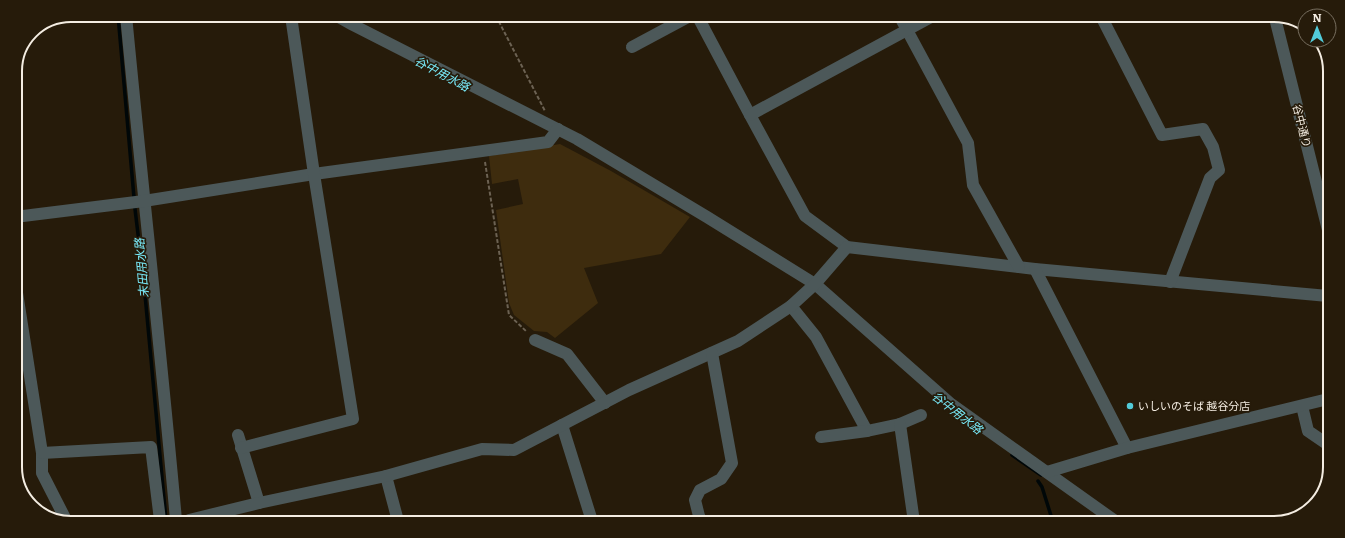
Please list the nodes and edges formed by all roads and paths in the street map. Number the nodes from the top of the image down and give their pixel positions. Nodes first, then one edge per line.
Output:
1 (127, 22) edge
2 (292, 22) edge
3 (350, 22) edge
4 (499, 22) edge
5 (679, 22) edge
6 (701, 22) edge
7 (903, 22) edge
8 (921, 22) edge
9 (1104, 22) edge
10 (1276, 22) edge
11 (907, 30) junction
12 (632, 48) dead end
13 (546, 111) dead end
14 (750, 116) junction
15 (558, 129) junction
16 (483, 151) junction
17 (314, 174) junction
18 (144, 201) junction
19 (1323, 210) edge
20 (22, 216) edge
21 (847, 247) junction
22 (1019, 267) junction
23 (1035, 269) junction
24 (1170, 282) junction
25 (815, 284) junction
26 (1323, 296) edge
27 (791, 306) junction
28 (22, 325) edge
29 (534, 340) joint
30 (712, 353) junction
31 (1323, 400) edge
32 (605, 403) junction
33 (1302, 406) junction
34 (921, 415) dead end
35 (900, 424) junction
36 (562, 425) junction
37 (867, 431) junction
38 (238, 435) dead end
39 (821, 437) dead end
40 (1323, 441) edge
41 (241, 448) junction
42 (1127, 448) junction
43 (42, 453) junction
44 (1047, 472) junction
45 (386, 476) junction
46 (259, 503) junction
47 (64, 516) edge
48 (160, 516) edge
49 (176, 516) edge
50 (205, 516) edge
51 (397, 516) edge
52 (590, 516) edge
53 (699, 516) edge
54 (913, 516) edge
55 (1108, 516) edge

1 - 18 street
2 - 17 street
3 - 15 street
4 - 13 path
5 - 12 street
6 - 14 street
7 - 11 street
8 - 11 street
9 - 24 street
10 - 19 street, 谷中通り
11 - 14 street
11 - 22 street
14 - 21 street
15 - 16 street
15 - 25 street
16 - 17 street
16 - 29 path
17 - 18 street
17 - 41 street
18 - 20 street
18 - 49 street
21 - 22 street
21 - 25 street
22 - 23 street
23 - 24 street
23 - 42 street
24 - 26 street
25 - 27 street
25 - 44 street
27 - 30 street
27 - 37 street
28 - 43 street
29 - 32 street
30 - 32 street
30 - 53 street
31 - 33 street
32 - 36 street
33 - 40 street
33 - 42 street
34 - 35 street
35 - 37 street
35 - 54 street
36 - 45 street
36 - 52 street
37 - 39 street
38 - 41 street
41 - 46 street
42 - 44 street
43 - 47 street
43 - 48 street
44 - 55 street
45 - 46 street
45 - 51 street
46 - 50 street

